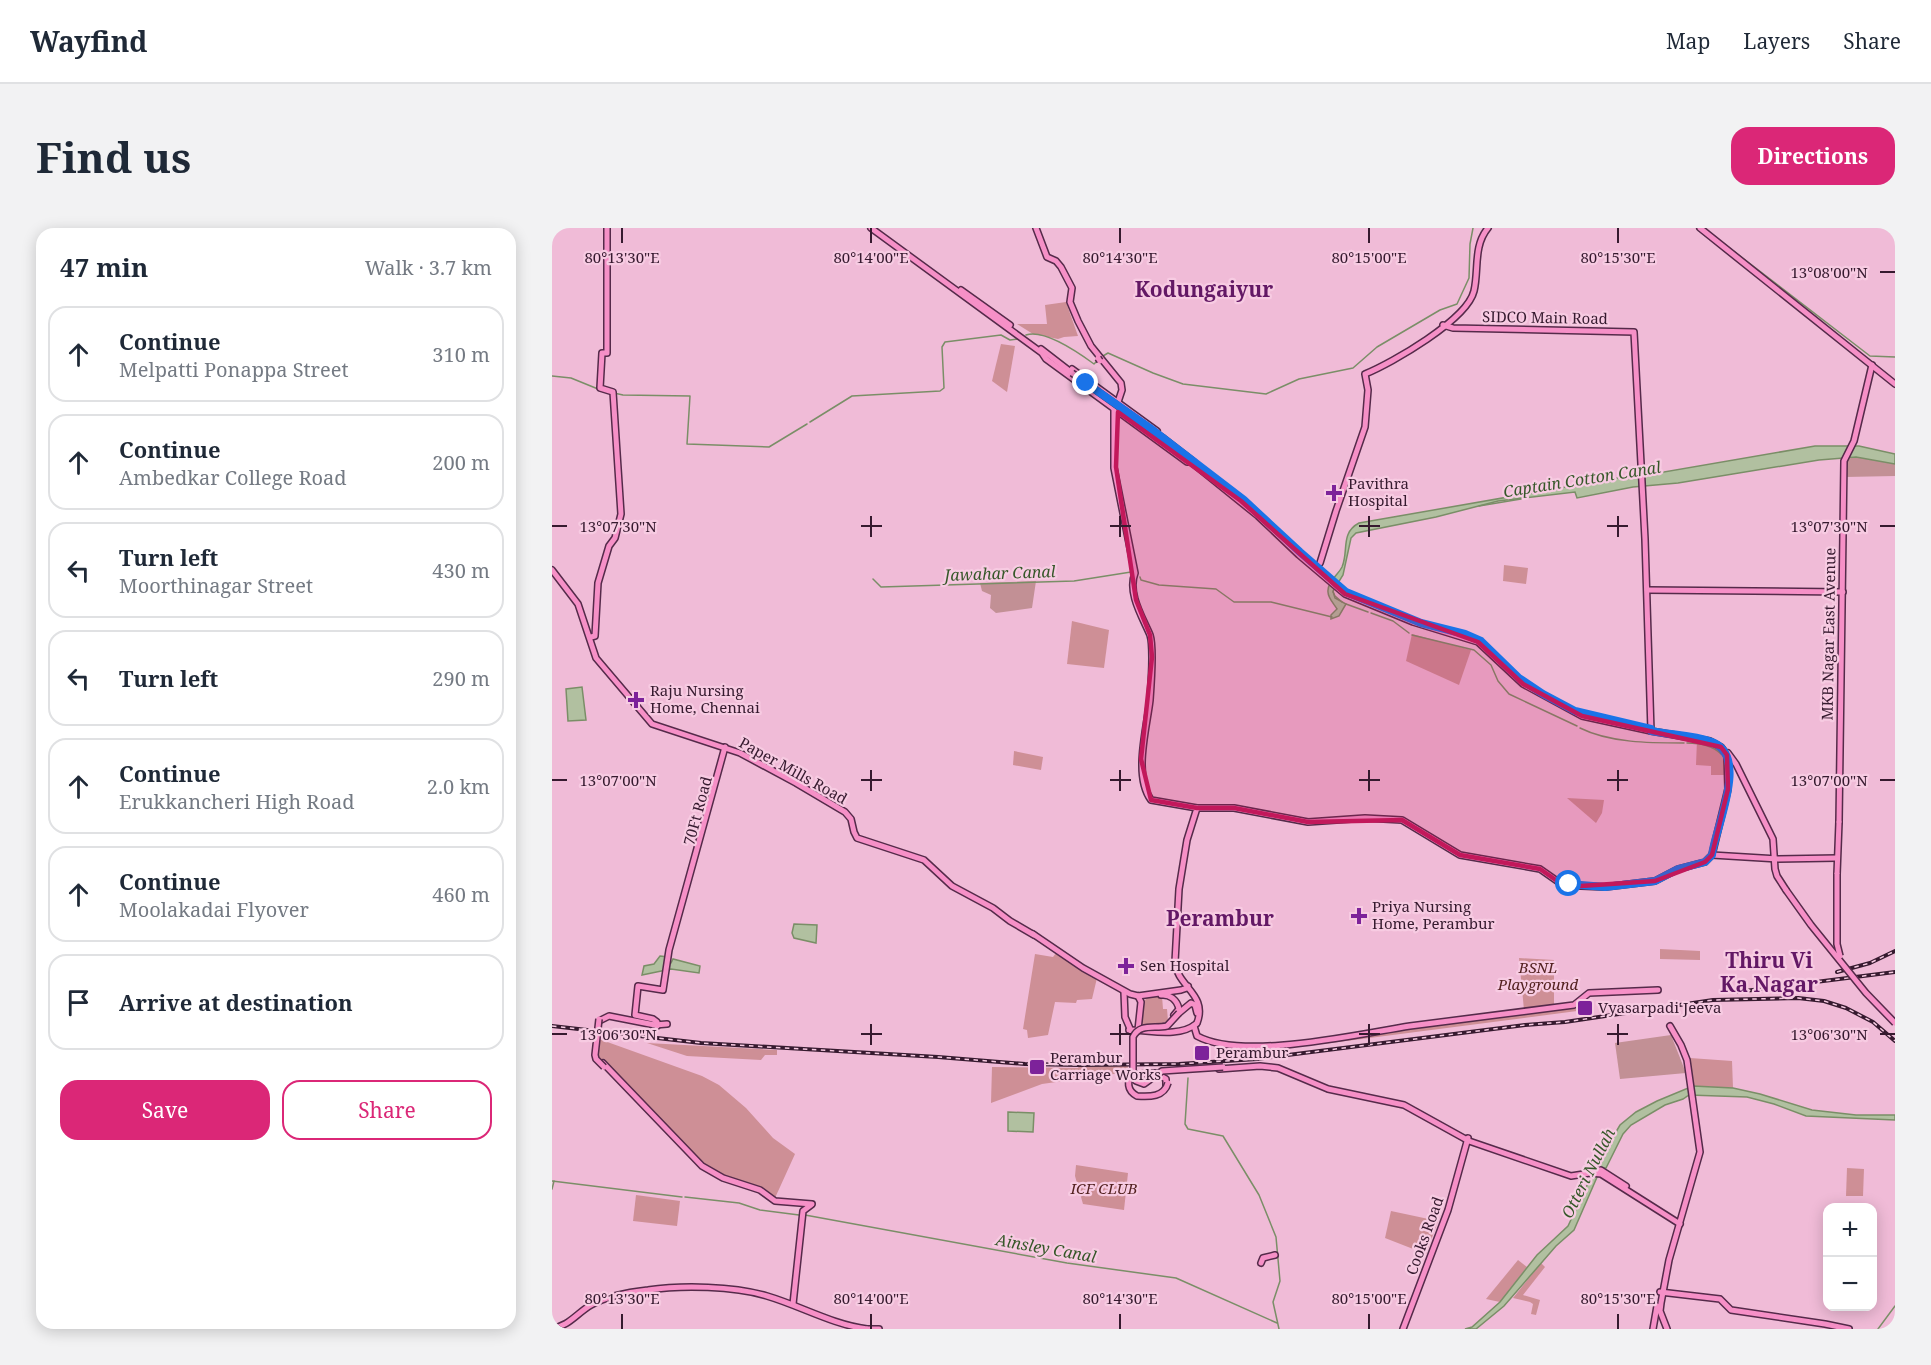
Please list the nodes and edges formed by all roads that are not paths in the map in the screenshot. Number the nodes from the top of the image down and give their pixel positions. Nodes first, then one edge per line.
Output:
1 (607, 228) edge
2 (873, 228) edge
3 (1034, 228) edge
4 (1488, 228) edge
5 (1695, 228) edge
6 (1700, 228) edge
7 (1446, 325) junction
8 (1042, 352) junction
9 (1859, 355) junction
10 (1872, 365) junction
11 (1895, 384) edge
12 (1108, 395) junction
13 (1117, 401) junction
14 (1104, 402) junction
15 (1116, 411) junction
16 (1134, 413) junction
17 (1130, 419) junction
18 (1190, 460) junction
19 (1318, 567) junction
20 (552, 570) edge
21 (1647, 590) junction
22 (1841, 592) junction
23 (591, 637) junction
24 (1651, 730) junction
25 (726, 748) junction
26 (1197, 808) junction
27 (1839, 822) junction
28 (1712, 855) junction
29 (1837, 858) junction
30 (1774, 859) junction
31 (942, 876) junction
32 (1034, 935) junction
33 (1188, 986) junction
34 (1658, 990) dead end
35 (1124, 992) junction
36 (1138, 996) junction
37 (1141, 1002) junction
38 (600, 1019) junction
39 (1895, 1021) edge
40 (658, 1024) junction
41 (667, 1024) dead end
42 (1195, 1025) junction
43 (1670, 1026) dead end
44 (1134, 1030) junction
45 (604, 1066) junction
46 (1225, 1067) junction
47 (1158, 1070) dead end
48 (1129, 1075) junction
49 (1168, 1082) junction
50 (1469, 1139) junction
51 (795, 1204) junction
52 (803, 1211) junction
53 (1680, 1222) junction
54 (1275, 1255) dead end
55 (1261, 1263) dead end
56 (1661, 1293) junction
57 (793, 1304) junction
58 (552, 1327) edge
59 (867, 1329) edge
60 (879, 1329) edge
61 (1403, 1329) edge
62 (1653, 1329) edge
63 (1666, 1329) edge
64 (1849, 1329) edge

1 - 23 main road
2 - 8 main road
3 - 13 main road
4 - 7 main road
5 - 9 main road
6 - 9 main road
7 - 19 main road
7 - 21 main road, SIDCO Main Road
8 - 12 main road
8 - 14 main road
8 - 18 main road, bridge
9 - 10 main road
10 - 11 main road
10 - 22 main road, MKB Nagar East Avenue
12 - 13 main road
12 - 14 main road
13 - 16 main road
14 - 15 main road
15 - 17 main road
15 - 26 main road
16 - 17 main road
16 - 18 main road
17 - 18 main road
18 - 19 main road
19 - 24 main road
20 - 23 main road, Paper Mills Road
21 - 22 main road
21 - 24 main road
22 - 27 main road, MKB Nagar East Avenue
22 - 27 main road, MKB Nagar East Avenue
23 - 25 main road, Paper Mills Road
24 - 28 main road
24 - 30 main road
25 - 31 main road, Paper Mills Road
25 - 40 main road, 70Ft Road
26 - 28 main road
26 - 33 main road
27 - 29 main road
28 - 30 main road
29 - 30 main road
29 - 39 main road, bridge
30 - 39 main road, bridge
31 - 32 main road, Paper Mills Road
31 - 32 main road, Paper Mills Road
32 - 35 main road, Paper Mills Road
33 - 36 main road
33 - 42 main road
34 - 42 main road
35 - 36 main road, Paper Mills Road
35 - 44 main road
36 - 37 main road
37 - 44 main road
37 - 49 main road, bridge
38 - 40 main road
38 - 45 main road, bridge
38 - 45 main road, bridge
40 - 41 main road
42 - 44 main road
42 - 48 main road, bridge
43 - 53 main road
45 - 51 main road
46 - 48 main road, bridge
46 - 49 main road
46 - 50 main road
47 - 49 main road
48 - 49 main road
48 - 49 main road, bridge
50 - 53 main road
50 - 61 main road, Cooks Road
51 - 52 main road
51 - 52 main road
52 - 57 main road
53 - 56 main road
54 - 55 main road
56 - 62 main road
56 - 63 main road
56 - 64 main road
57 - 58 main road
57 - 59 main road
59 - 60 main road

